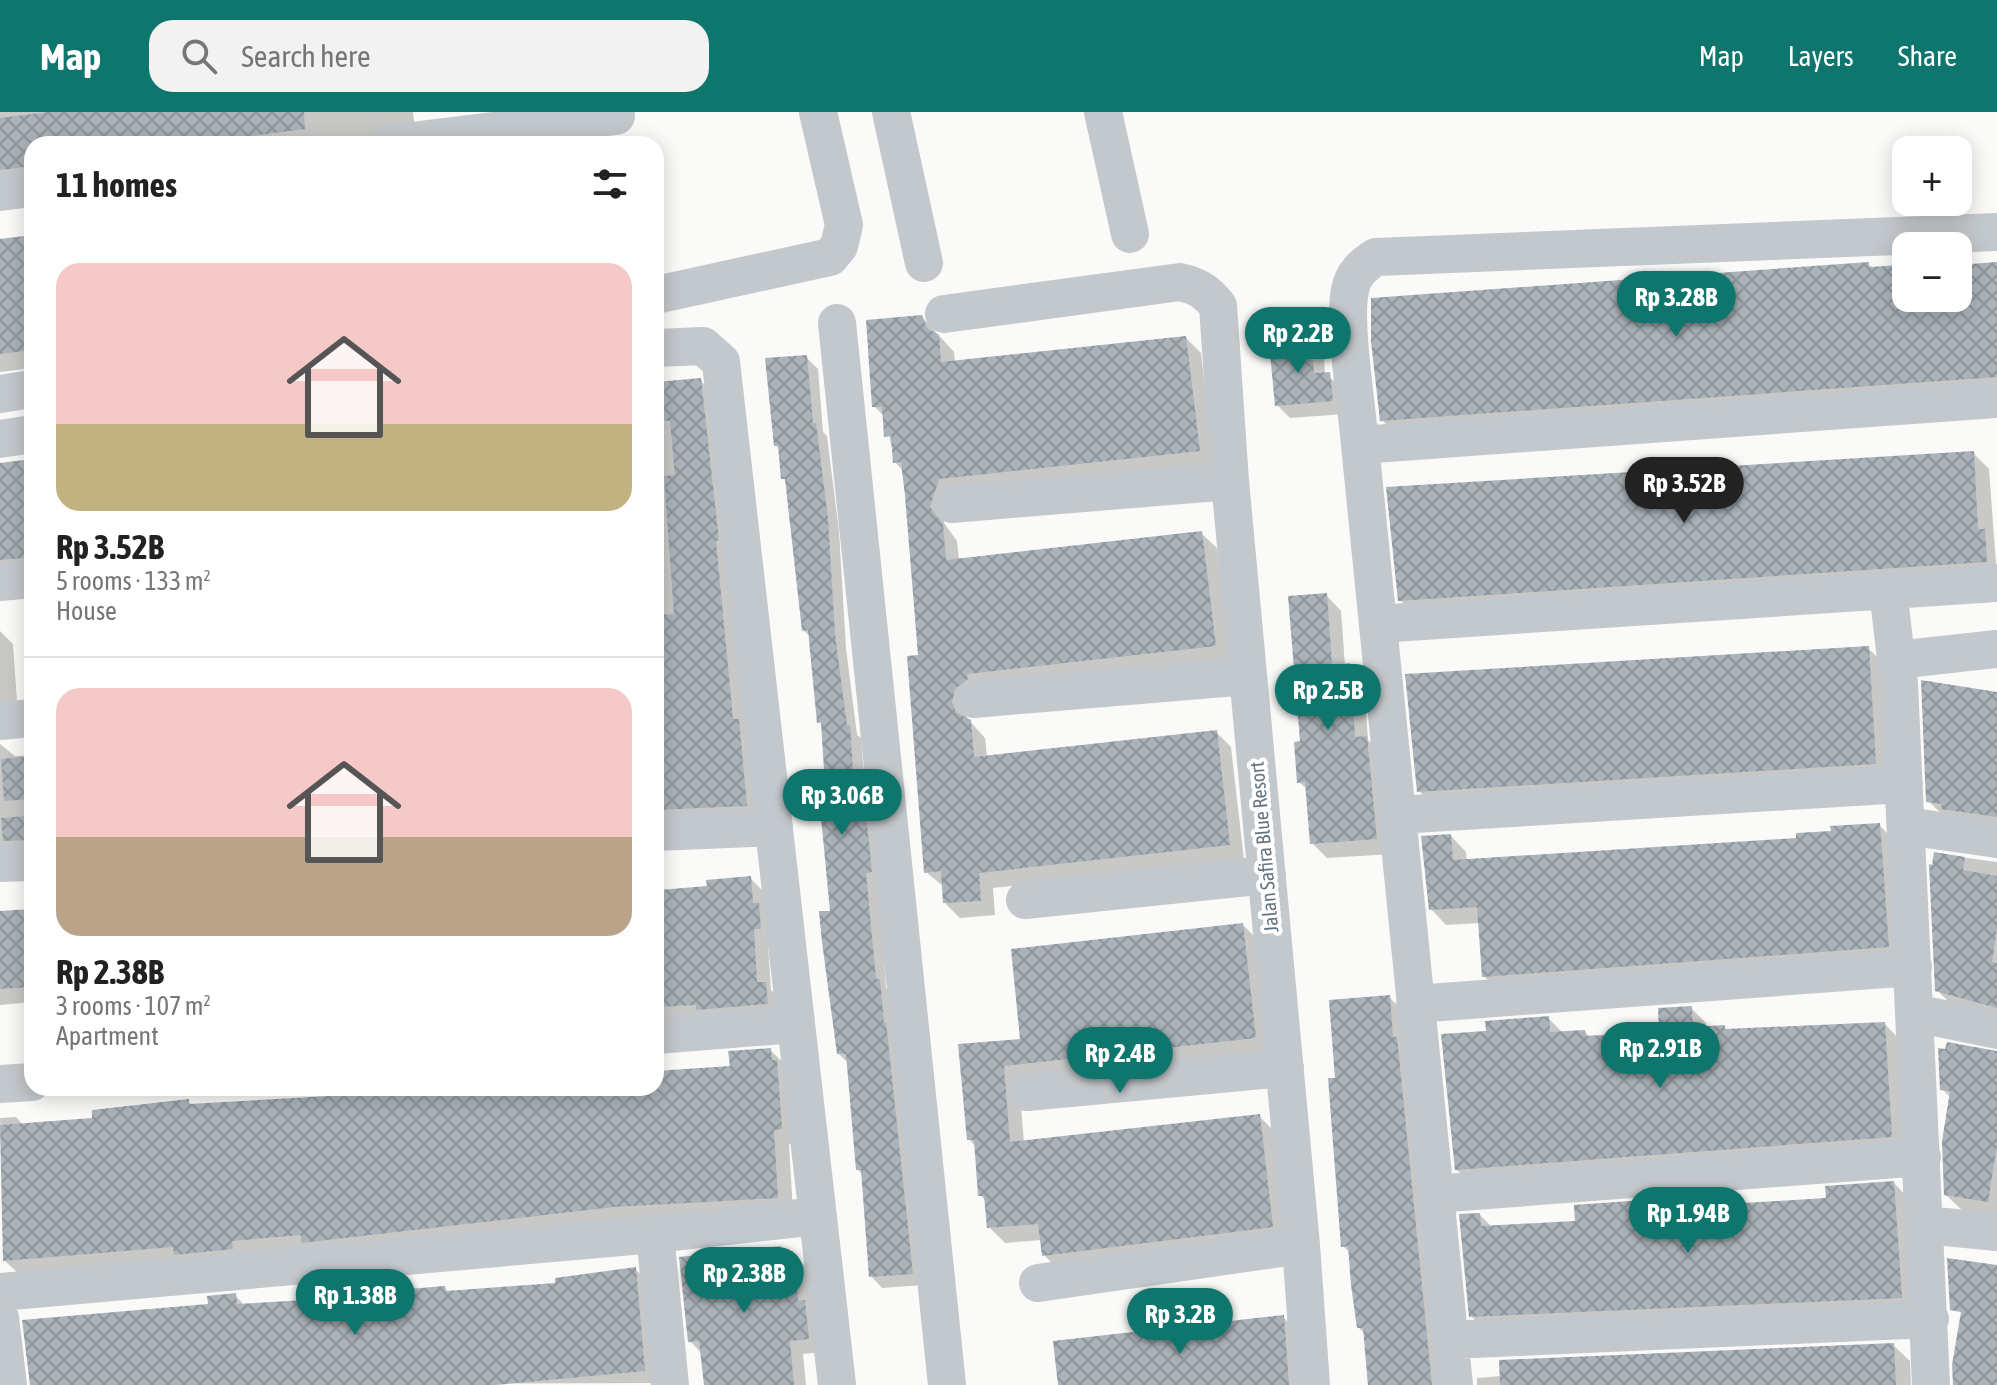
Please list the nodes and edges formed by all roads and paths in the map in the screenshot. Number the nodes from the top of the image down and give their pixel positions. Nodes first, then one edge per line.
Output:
1 (818, 112) edge
2 (891, 112) edge
3 (1103, 112) edge
4 (461, 123) edge
5 (618, 124) edge
6 (415, 136) edge
7 (24, 189) edge
8 (0, 192) edge
9 (1997, 232) edge
10 (1130, 234) dead end
11 (924, 263) dead end
12 (664, 290) edge
13 (944, 314) dead end
14 (837, 323) dead end
15 (664, 348) edge
16 (24, 390) edge
17 (0, 394) edge
18 (1997, 399) edge
19 (24, 435) edge
20 (0, 439) edge
21 (1360, 445) junction
22 (1230, 481) junction
23 (952, 504) dead end
24 (24, 580) edge
25 (0, 582) edge
26 (1997, 583) edge
27 (1888, 590) junction
28 (1378, 624) junction
29 (1997, 649) edge
30 (1896, 660) junction
31 (1248, 676) junction
32 (974, 699) dead end
33 (24, 719) edge
34 (0, 721) edge
35 (1904, 784) junction
36 (1397, 815) junction
37 (1906, 826) junction
38 (774, 827) junction
39 (664, 832) edge
40 (1997, 839) edge
41 (24, 862) edge
42 (0, 863) edge
43 (1267, 875) junction
44 (1025, 900) dead end
45 (1913, 967) junction
46 (1415, 1004) junction
47 (1915, 1013) junction
48 (796, 1024) junction
49 (1997, 1030) edge
50 (664, 1034) edge
51 (1285, 1068) junction
52 (24, 1082) edge
53 (0, 1084) edge
54 (1027, 1092) dead end
55 (1922, 1157) junction
56 (1435, 1194) junction
57 (818, 1216) junction
58 (1925, 1225) junction
59 (1997, 1232) edge
60 (655, 1234) junction
61 (1301, 1245) junction
62 (1038, 1283) dead end
63 (0, 1292) edge
64 (0, 1318) edge
65 (1930, 1319) junction
66 (1449, 1340) junction
67 (8, 1385) edge
68 (670, 1385) edge
69 (837, 1385) edge
70 (947, 1385) edge
71 (1311, 1385) edge
72 (1454, 1385) edge
73 (1931, 1385) edge

1 - 12 street
2 - 11 street
3 - 10 street
4 - 5 street
4 - 6 street
7 - 8 street
9 - 21 street
13 - 22 street, Jalan Safira Blue Resort
14 - 70 street
15 - 38 street
16 - 17 street
18 - 21 street
19 - 20 street
21 - 28 street
22 - 23 street
22 - 31 street, Jalan Safira Blue Resort
24 - 25 street
26 - 27 street
27 - 28 street
27 - 30 street
28 - 36 street
29 - 30 street
30 - 35 street
31 - 32 street
31 - 43 street, Jalan Safira Blue Resort
33 - 34 street
35 - 36 street
35 - 37 street
36 - 46 street
37 - 40 street
37 - 45 street
38 - 39 street
38 - 48 street
41 - 42 street
43 - 44 street
43 - 51 street, Jalan Safira Blue Resort
45 - 46 street
45 - 47 street
46 - 56 street
47 - 49 street
47 - 55 street
48 - 50 street
48 - 57 street
51 - 54 street
51 - 61 street, Jalan Safira Blue Resort
52 - 53 street
55 - 56 street
55 - 58 street
56 - 66 street
57 - 60 street
57 - 69 street
58 - 59 street
58 - 65 street
60 - 63 street
60 - 68 street
61 - 62 street
61 - 71 street, Jalan Safira Blue Resort
64 - 67 street
65 - 66 street
65 - 73 street
66 - 72 street

